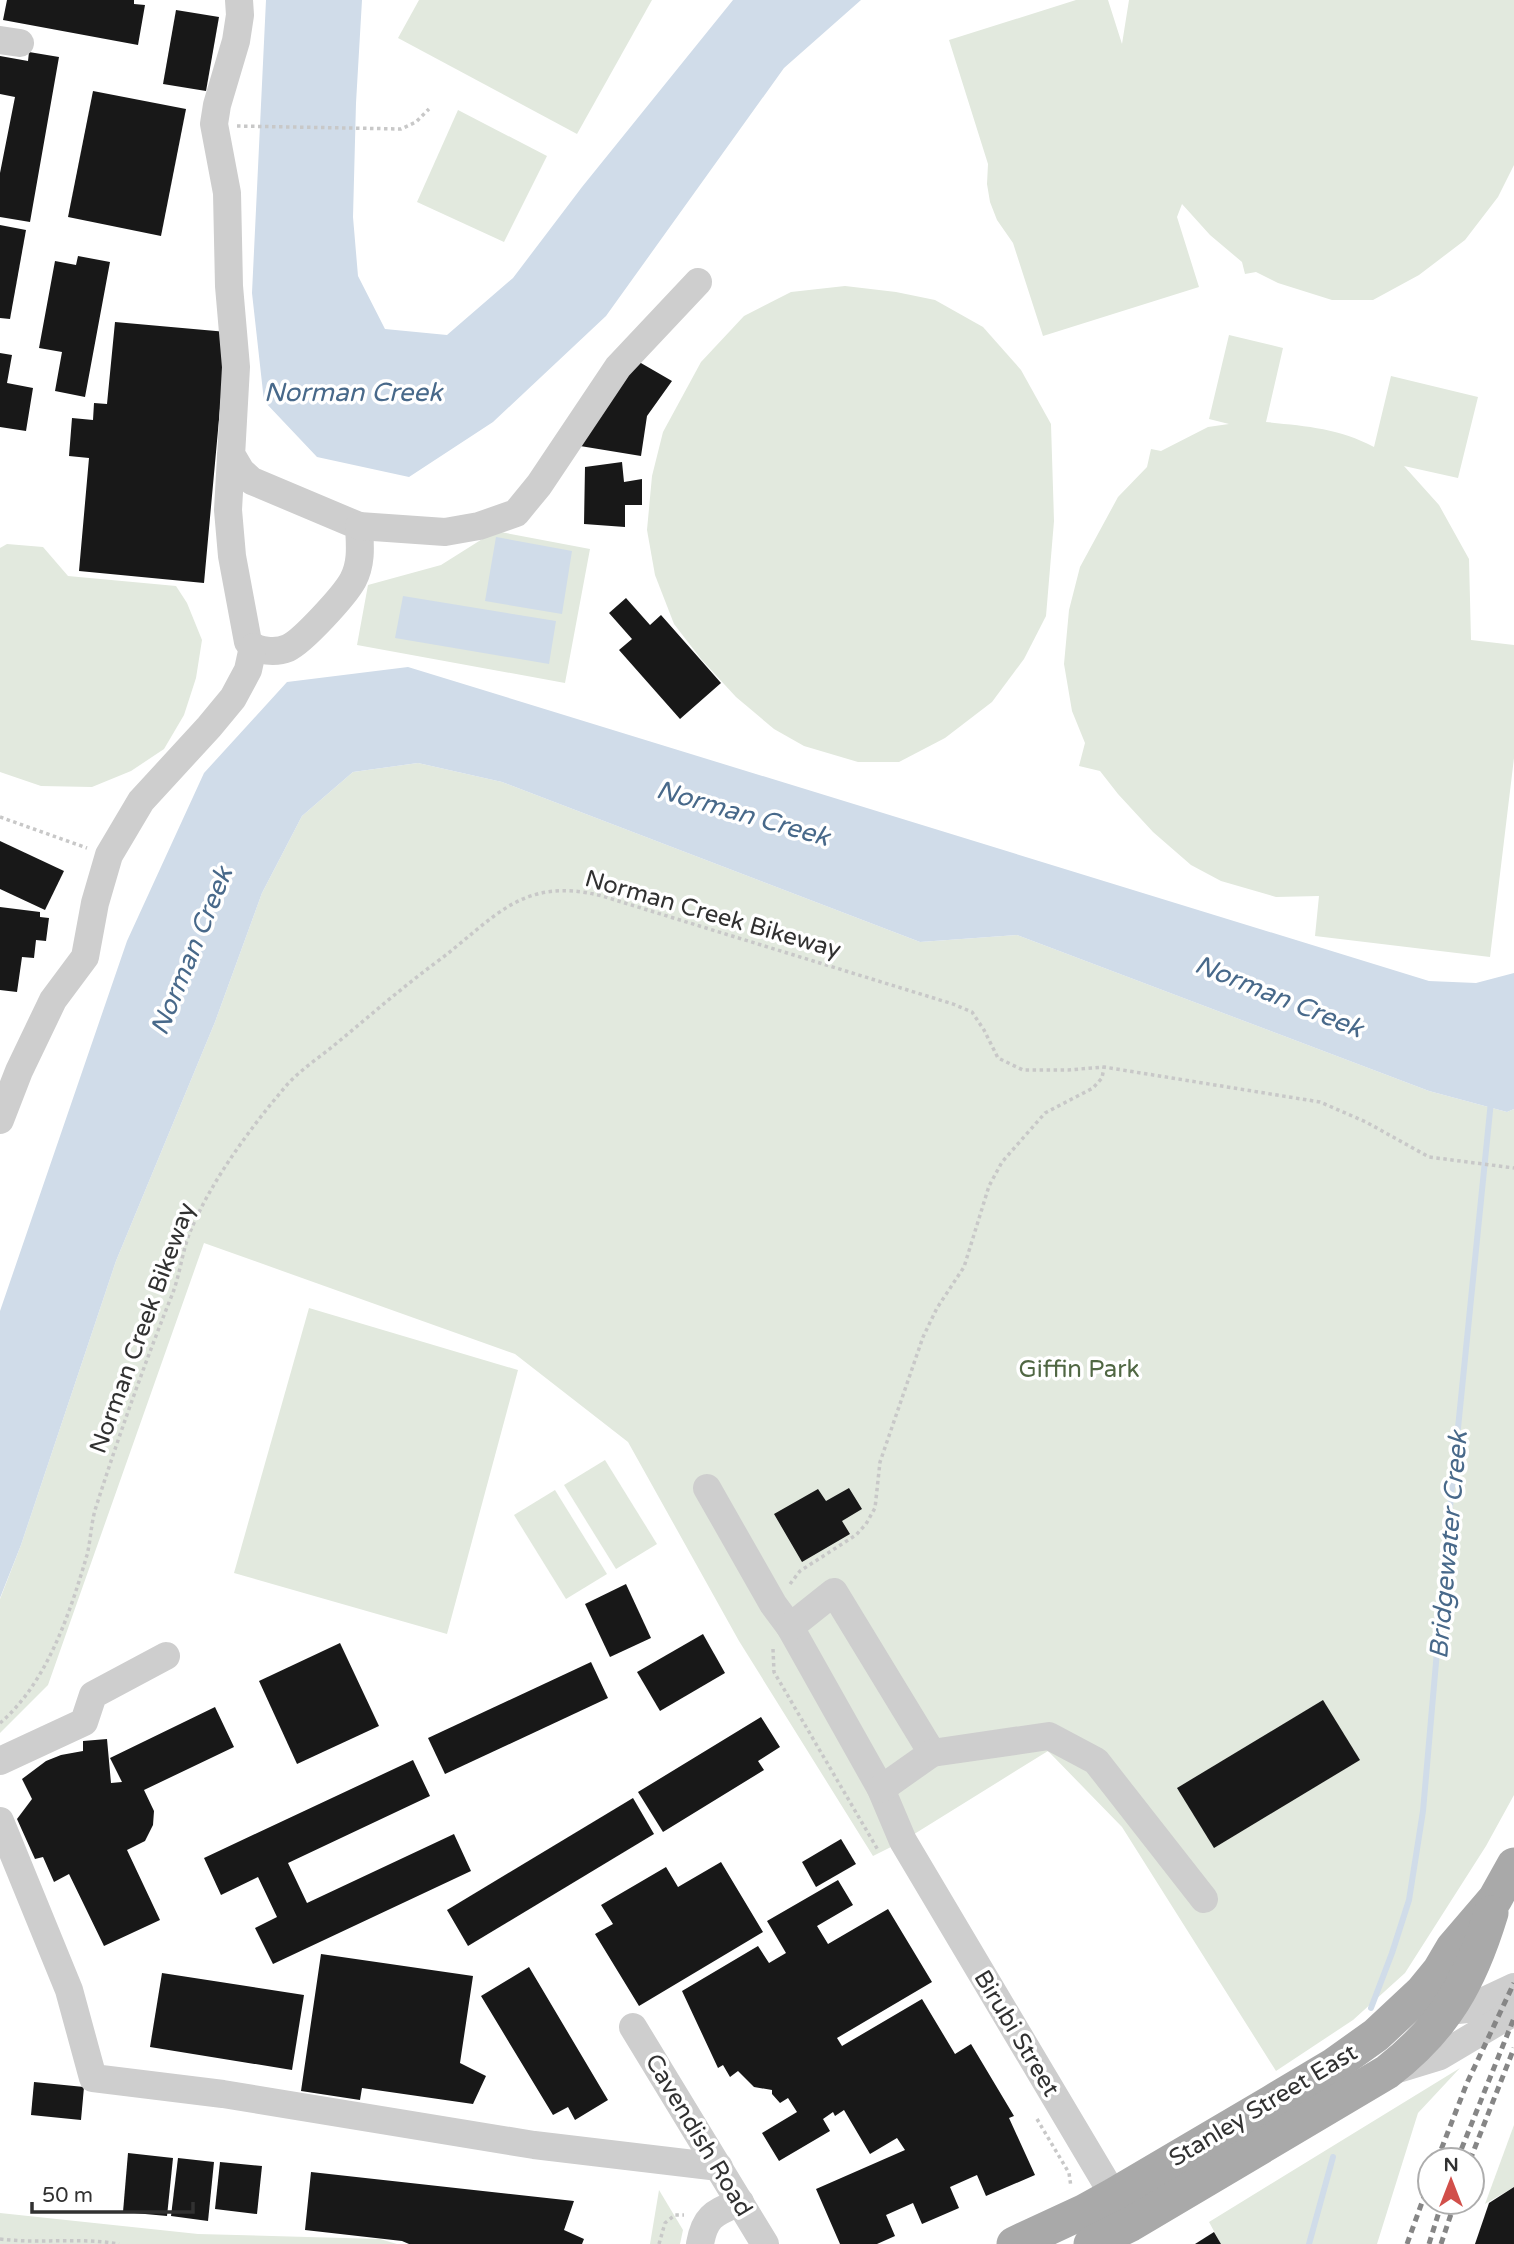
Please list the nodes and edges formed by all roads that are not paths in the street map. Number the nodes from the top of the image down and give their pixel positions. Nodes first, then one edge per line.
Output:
1 (239, 0) edge
2 (698, 282) dead end
3 (231, 454) junction
4 (264, 486) junction
5 (229, 519) junction
6 (360, 539) junction
7 (253, 647) junction
8 (291, 647) junction
9 (233, 698) junction
10 (0, 1120) edge
11 (707, 1488) dead end
12 (782, 1636) junction
13 (166, 1656) dead end
14 (932, 1753) junction
15 (0, 1761) edge
16 (881, 1790) junction
17 (0, 1821) edge
18 (1514, 1865) edge
19 (1204, 1899) dead end
20 (1495, 1899) junction
21 (1514, 1987) edge
22 (1514, 2012) edge
23 (1400, 2013) junction
24 (1446, 2013) junction
25 (633, 2026) dead end
26 (1387, 2072) junction
27 (719, 2167) junction
28 (740, 2202) junction
29 (1122, 2210) junction
30 (758, 2241) edge
31 (699, 2244) edge
32 (1014, 2244) edge
33 (1091, 2244) edge

1 - 3 street
2 - 6 street
3 - 4 street
3 - 5 street
4 - 5 street
4 - 6 street
5 - 7 street
6 - 8 street
7 - 8 street
7 - 9 street
8 - 9 street
9 - 10 street
11 - 12 street, Birubi Street
12 - 14 street
12 - 16 street, Birubi Street
13 - 15 street
14 - 16 street
14 - 19 street
16 - 29 street, Birubi Street
17 - 27 street
18 - 20 main road
20 - 23 main road, Stanley Street East
20 - 24 main road
21 - 24 street
22 - 26 street, Stanley Street East
23 - 24 street
23 - 29 main road, Stanley Street East
24 - 26 main road
25 - 27 street, Cavendish Road
26 - 29 main road, Stanley Street East
27 - 28 street, Cavendish Road
28 - 30 street, Cavendish Road
28 - 31 street
29 - 32 main road, Stanley Street East
29 - 33 main road, Stanley Street East

